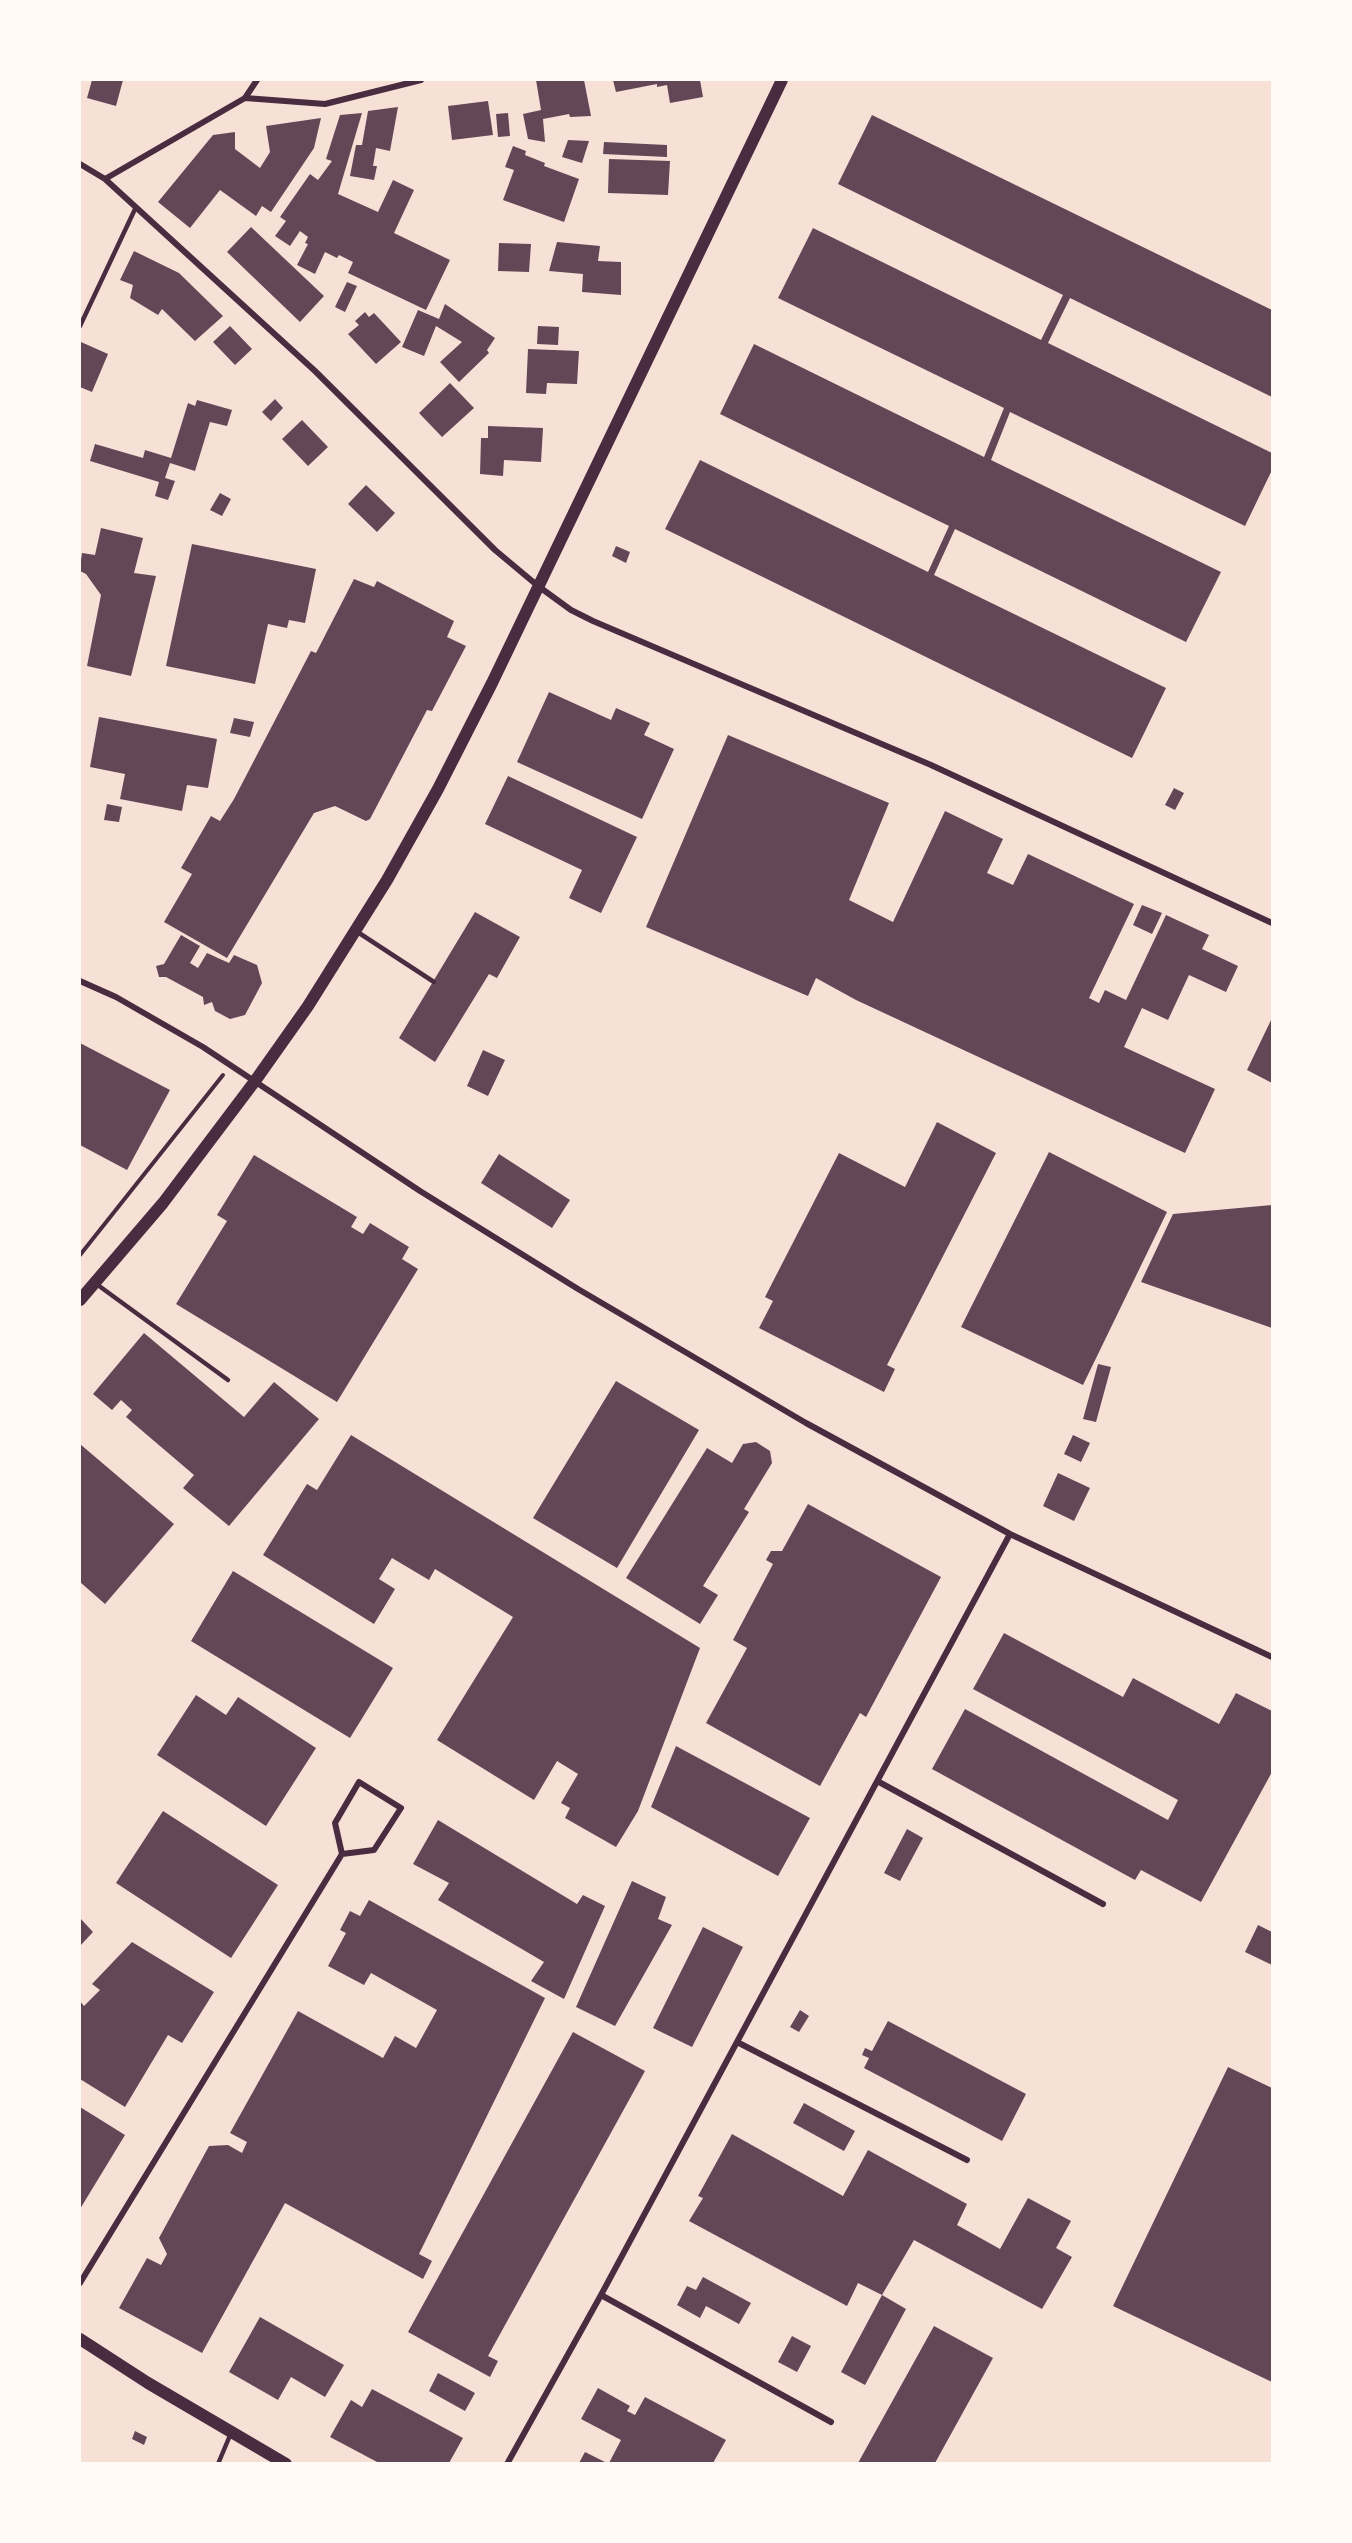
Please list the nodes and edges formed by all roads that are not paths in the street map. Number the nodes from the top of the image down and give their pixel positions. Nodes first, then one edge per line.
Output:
1 (257, 80) edge
2 (421, 80) edge
3 (782, 80) edge
4 (245, 98) junction
5 (80, 164) edge
6 (105, 179) junction
7 (136, 207) junction
8 (80, 326) edge
9 (538, 586) junction
10 (1272, 923) edge
11 (356, 931) junction
12 (80, 981) edge
13 (434, 981) dead end
14 (255, 1081) junction
15 (95, 1283) junction
16 (80, 1300) edge
17 (228, 1380) dead end
18 (1010, 1534) junction
19 (1272, 1657) edge
20 (879, 1782) junction
21 (342, 1854) junction
22 (1103, 1904) dead end
23 (737, 2042) junction
24 (967, 2160) dead end
25 (80, 2283) edge
26 (601, 2295) junction
27 (80, 2339) edge
28 (831, 2422) dead end
29 (231, 2433) junction
30 (218, 2463) edge
31 (286, 2463) edge
32 (507, 2463) edge

1 - 4 street
2 - 4 street
3 - 9 main road
4 - 6 street
5 - 6 street
6 - 7 street
7 - 8 lane
7 - 9 street
9 - 10 street
9 - 11 main road
11 - 13 lane
11 - 14 main road
12 - 14 street
14 - 15 main road
14 - 18 street
15 - 16 main road
15 - 17 lane
18 - 19 street
18 - 20 street
20 - 22 street
20 - 23 street
21 - 21 street
21 - 25 street
23 - 24 street
23 - 26 street
26 - 28 street
26 - 32 street
27 - 29 main road
29 - 30 lane
29 - 31 main road

